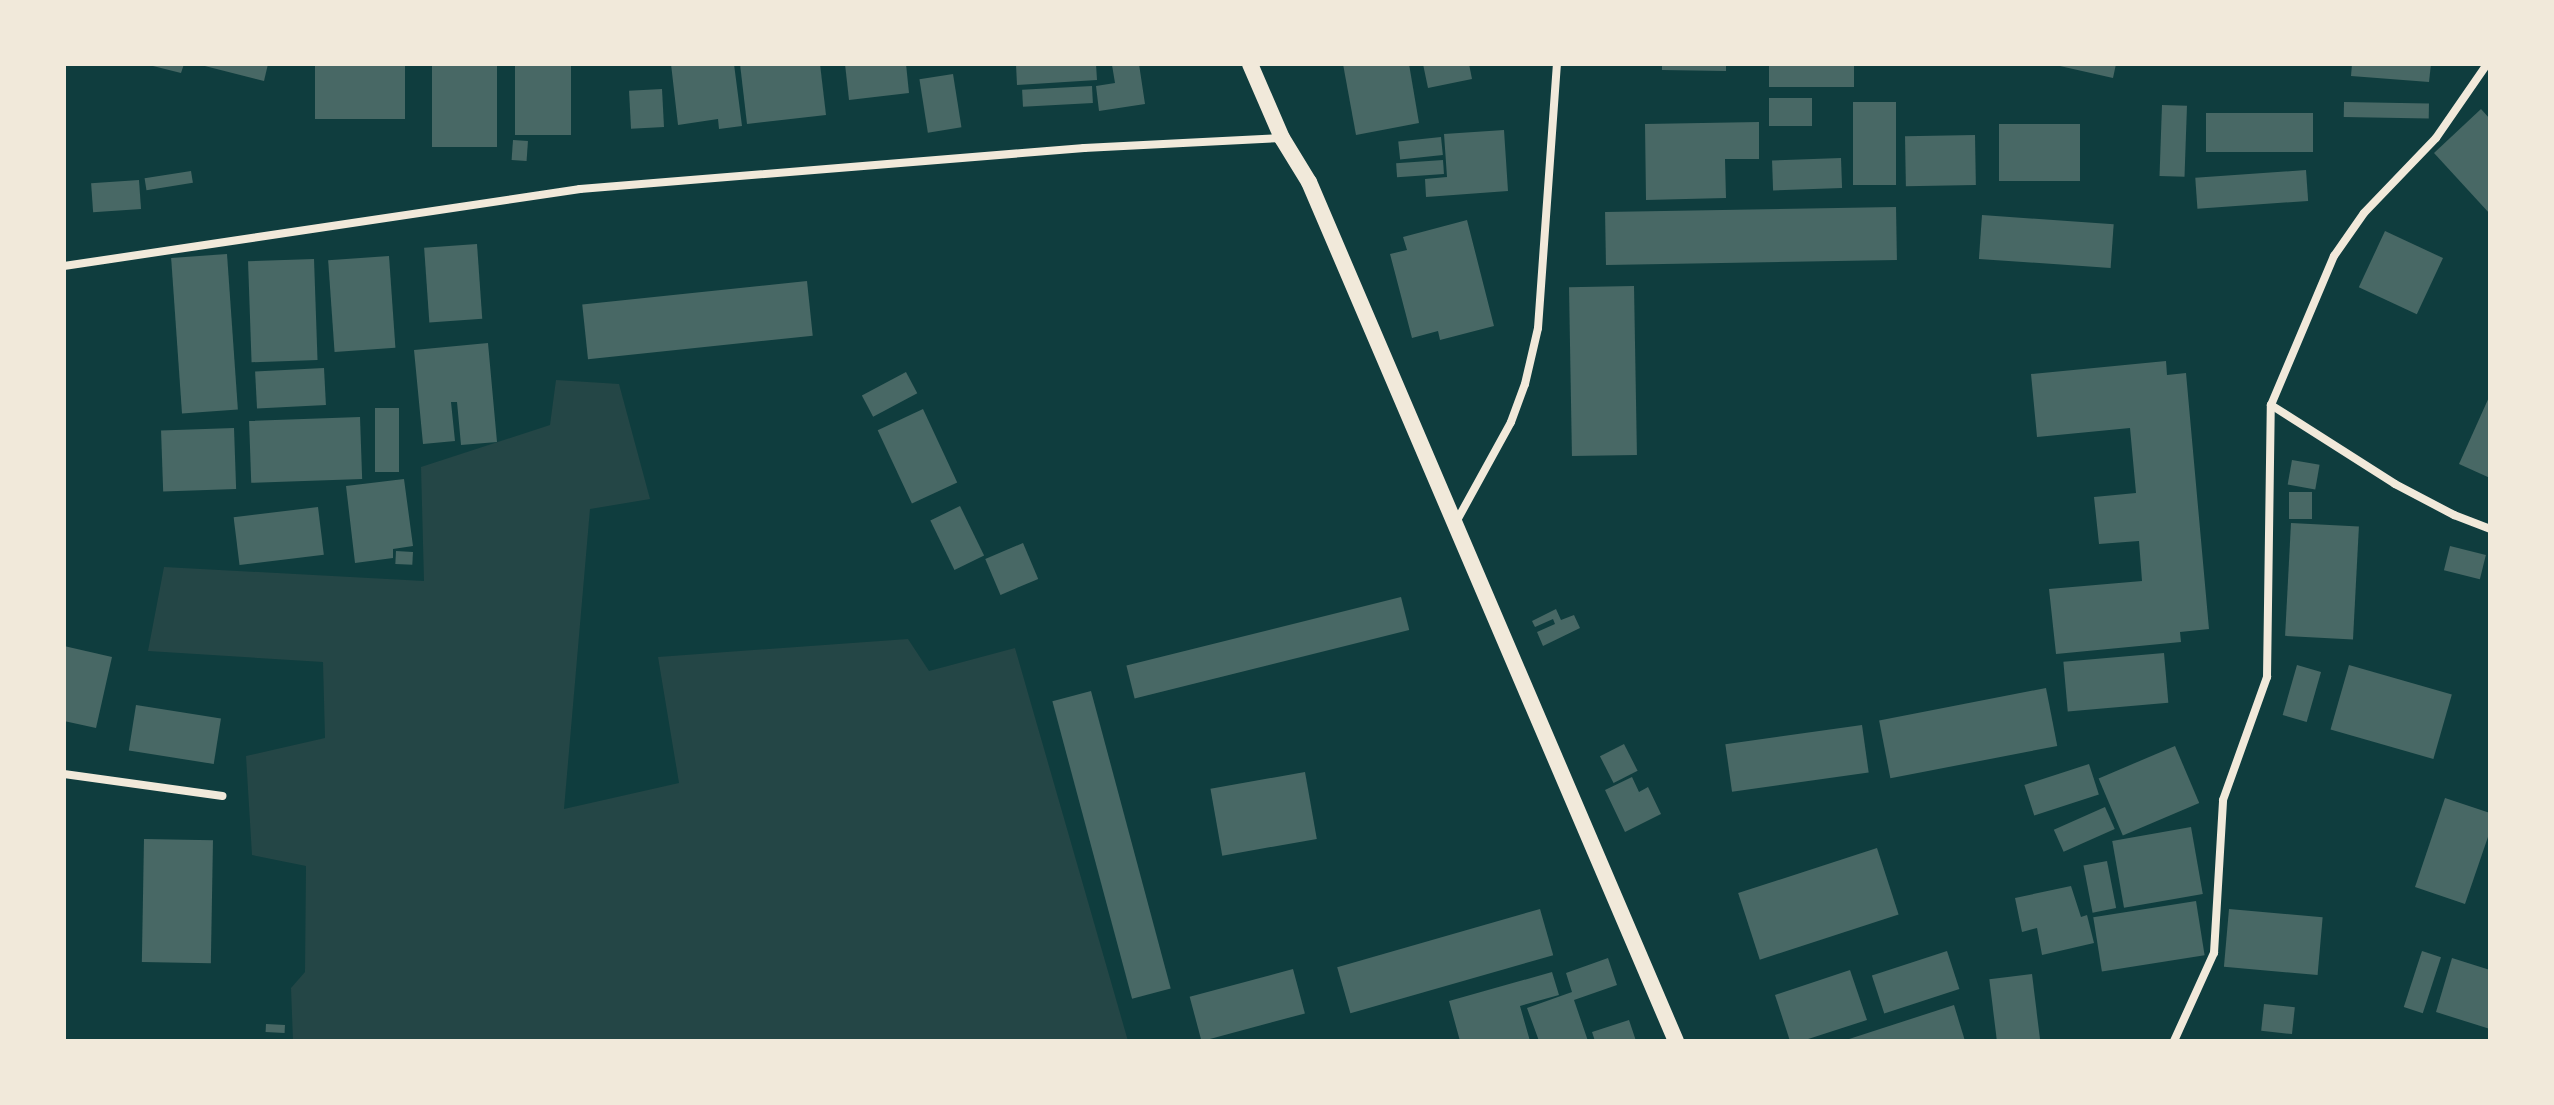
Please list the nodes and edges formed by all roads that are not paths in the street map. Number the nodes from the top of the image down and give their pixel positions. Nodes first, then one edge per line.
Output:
1 (1250, 64) edge
2 (1557, 64) edge
3 (2487, 64) edge
4 (1282, 138) junction
5 (64, 266) edge
6 (2271, 405) junction
7 (1455, 525) junction
8 (2490, 529) edge
9 (64, 774) edge
10 (222, 796) dead end
11 (1676, 1041) edge
12 (2174, 1041) edge

1 - 4 main road
2 - 7 street
3 - 6 street
4 - 5 street
4 - 7 main road
6 - 8 street
6 - 12 street
7 - 11 main road
9 - 10 street

